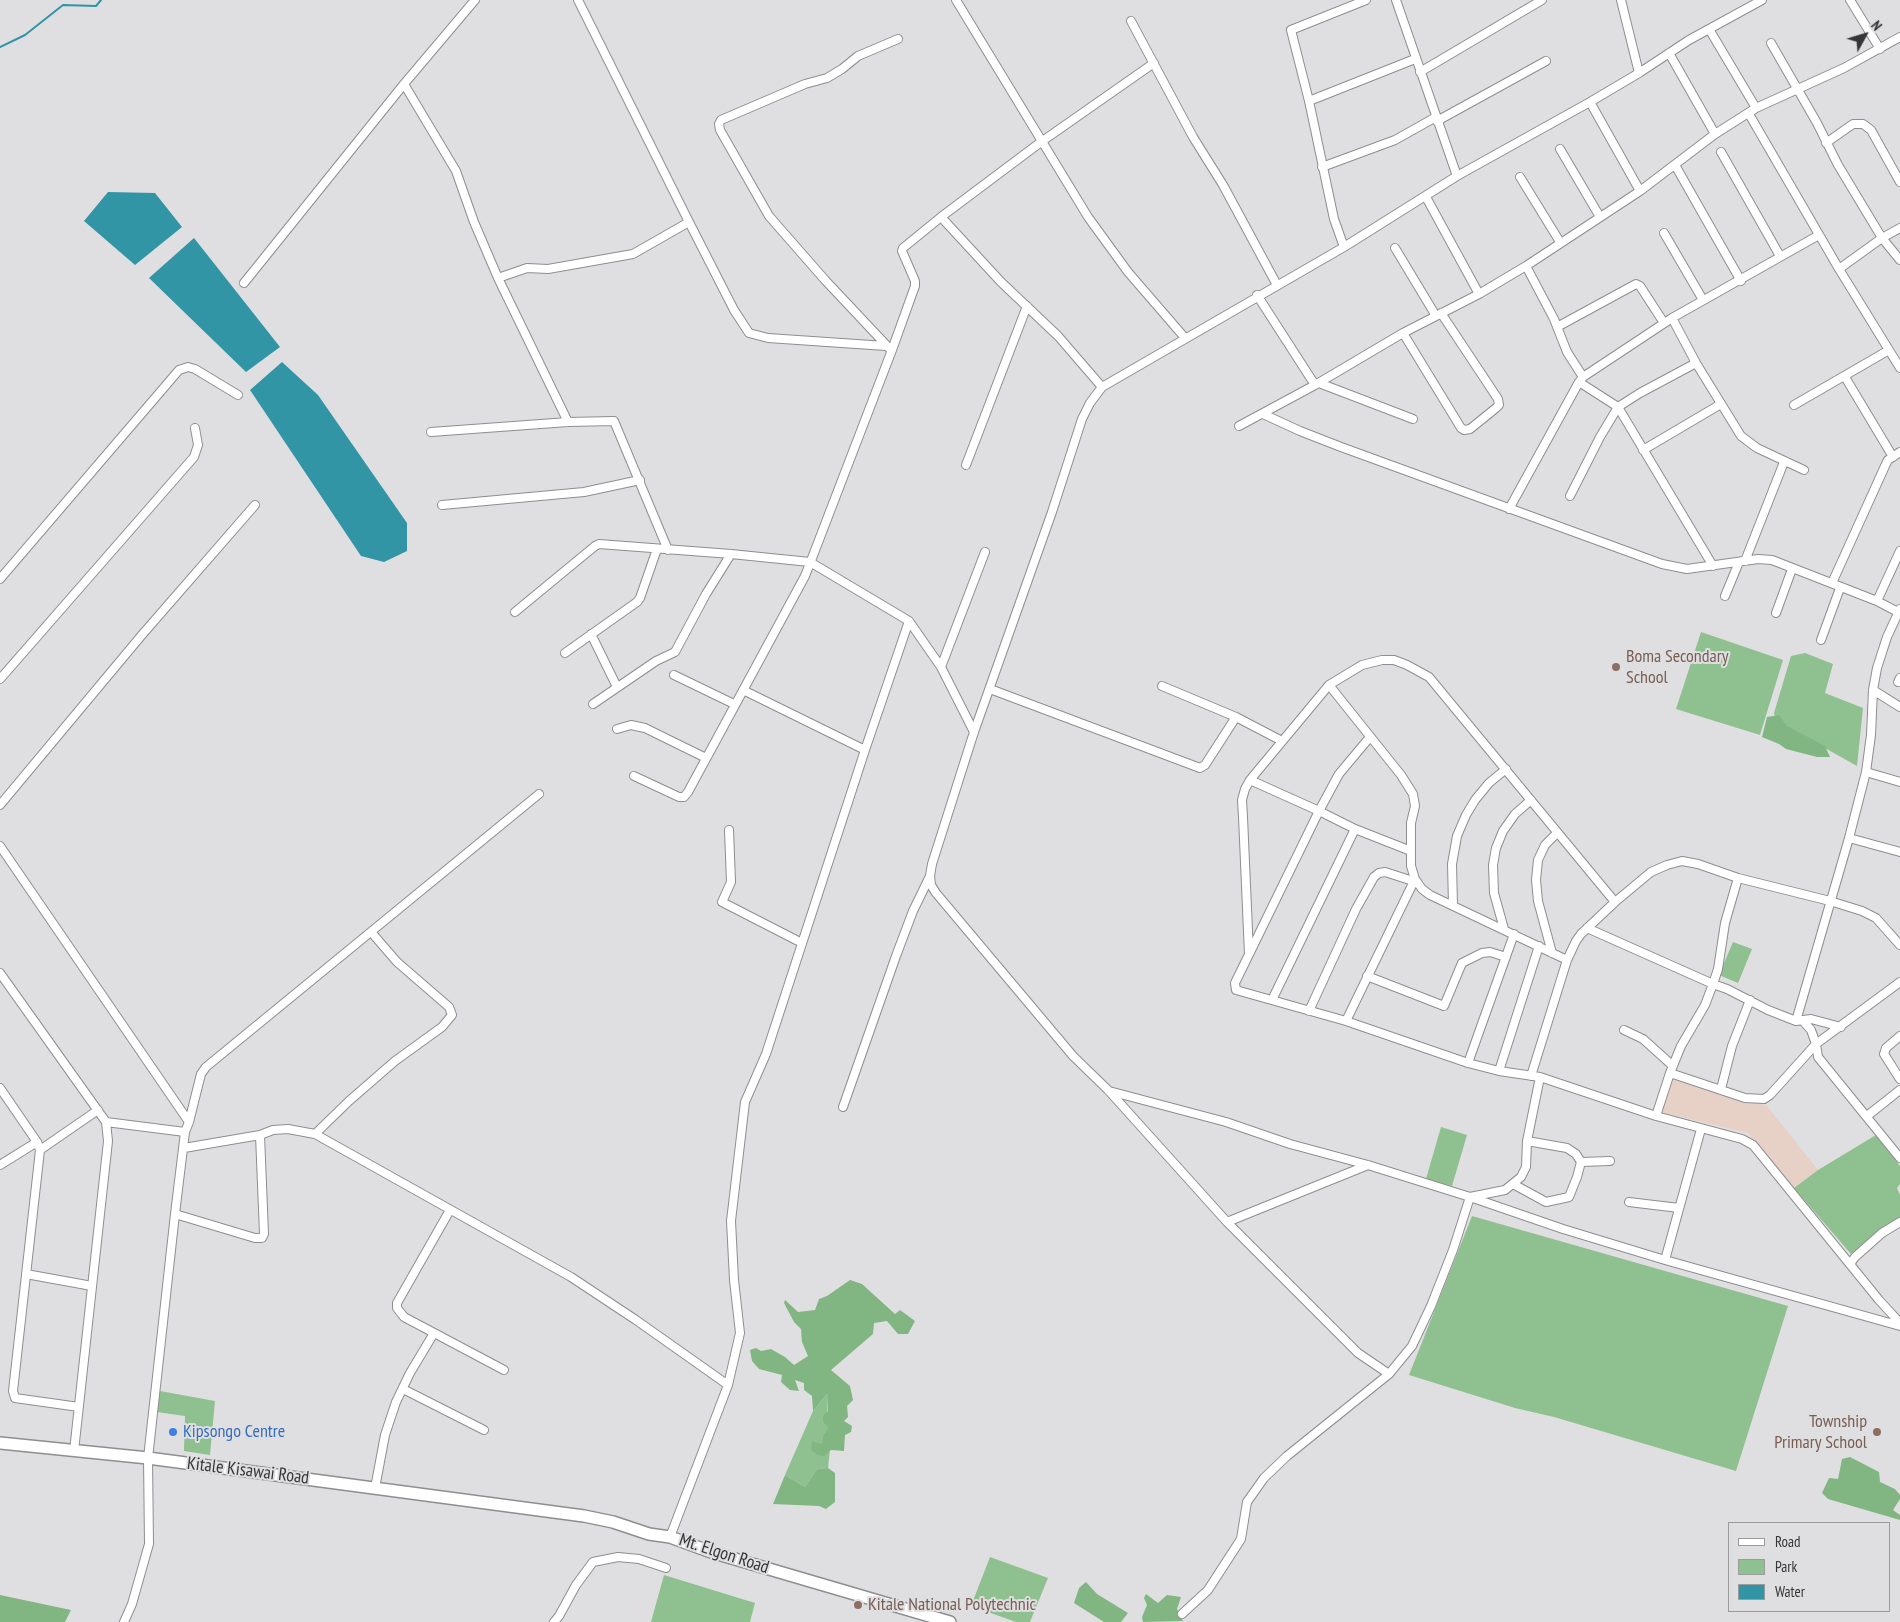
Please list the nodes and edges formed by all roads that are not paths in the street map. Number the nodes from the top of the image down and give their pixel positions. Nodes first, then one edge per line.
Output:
1 (475, 0) edge
2 (578, 0) edge
3 (956, 0) edge
4 (1366, 0) edge
5 (1396, 0) edge
6 (1542, 0) edge
7 (1622, 0) edge
8 (1762, 0) edge
9 (1850, 0) edge
10 (1131, 21) dead end
11 (1709, 28) junction
12 (1900, 37) edge
13 (898, 38) dead end
14 (1770, 43) dead end
15 (1880, 50) junction
16 (1669, 53) junction
17 (1416, 59) junction
18 (1546, 61) dead end
19 (1154, 63) junction
20 (1420, 72) junction
21 (1639, 73) junction
22 (404, 84) junction
23 (1797, 89) junction
24 (1309, 101) junction
25 (1590, 102) junction
26 (1756, 108) junction
27 (1748, 114) junction
28 (1436, 119) junction
29 (1715, 134) junction
30 (1041, 142) junction
31 (1826, 143) junction
32 (1560, 149) dead end
33 (1720, 152) dead end
34 (1676, 165) junction
35 (1322, 167) junction
36 (1457, 176) junction
37 (1520, 176) dead end
38 (1900, 182) edge
39 (1640, 191) junction
40 (1426, 197) junction
41 (941, 217) junction
42 (1600, 217) junction
43 (689, 222) junction
44 (1900, 228) edge
45 (1664, 233) dead end
46 (1819, 235) junction
47 (1882, 238) junction
48 (1560, 242) junction
49 (1344, 247) junction
50 (1395, 248) dead end
51 (1780, 256) junction
52 (1900, 260) edge
53 (1526, 266) junction
54 (1839, 269) junction
55 (498, 278) junction
56 (1740, 281) junction
57 (244, 283) dead end
58 (1277, 285) junction
59 (1479, 294) junction
60 (1257, 296) junction
61 (1703, 300) junction
62 (1027, 306) junction
63 (1439, 314) junction
64 (1672, 318) junction
65 (1664, 324) junction
66 (1557, 327) junction
67 (1404, 333) junction
68 (1185, 338) junction
69 (889, 348) junction
70 (1889, 350) junction
71 (1696, 363) junction
72 (1900, 368) edge
73 (1845, 377) junction
74 (1581, 380) junction
75 (1317, 384) junction
76 (1102, 386) junction
77 (238, 395) dead end
78 (1720, 404) junction
79 (1794, 405) dead end
80 (1618, 407) junction
81 (1263, 414) junction
82 (1413, 419) dead end
83 (568, 422) junction
84 (1240, 426) dead end
85 (195, 428) dead end
86 (431, 432) dead end
87 (1643, 450) junction
88 (1900, 452) edge
89 (1893, 457) junction
90 (1784, 462) junction
91 (966, 465) dead end
92 (1804, 470) dead end
93 (640, 480) junction
94 (1570, 496) dead end
95 (255, 505) dead end
96 (442, 505) dead end
97 (1509, 509) junction
98 (657, 549) junction
99 (668, 550) junction
100 (1900, 551) edge
101 (985, 552) dead end
102 (732, 554) junction
103 (810, 562) junction
104 (1742, 562) junction
105 (1713, 566) junction
106 (1792, 570) junction
107 (0, 579) edge
108 (1832, 583) junction
109 (1840, 588) junction
110 (1726, 596) dead end
111 (1877, 601) junction
112 (1899, 610) edge
113 (515, 612) dead end
114 (1776, 613) dead end
115 (909, 621) junction
116 (591, 634) junction
117 (1821, 640) dead end
118 (565, 654) dead end
119 (941, 666) junction
120 (674, 675) dead end
121 (0, 679) edge
122 (1329, 685) junction
123 (1162, 686) dead end
124 (617, 688) junction
125 (743, 690) junction
126 (990, 690) junction
127 (1873, 690) junction
128 (593, 704) dead end
129 (734, 704) junction
130 (1900, 707) edge
131 (1236, 717) junction
132 (617, 729) dead end
133 (974, 732) junction
134 (1370, 737) junction
135 (1282, 742) junction
136 (865, 750) junction
137 (706, 758) junction
138 (1506, 769) junction
139 (1866, 772) junction
140 (634, 776) dead end
141 (1250, 780) junction
142 (1900, 782) edge
143 (539, 794) dead end
144 (1531, 800) junction
145 (0, 805) edge
146 (1319, 811) junction
147 (1355, 829) junction
148 (729, 830) dead end
149 (1557, 833) junction
150 (1848, 838) junction
151 (0, 846) edge
152 (1411, 851) junction
153 (1900, 852) edge
154 (930, 876) junction
155 (1738, 878) junction
156 (1414, 880) junction
157 (1830, 900) junction
158 (1615, 902) junction
159 (1453, 905) junction
160 (1587, 928) junction
161 (1504, 929) junction
162 (372, 933) junction
163 (1514, 934) junction
164 (802, 943) junction
165 (1900, 945) edge
166 (1539, 946) junction
167 (1552, 953) junction
168 (1249, 956) junction
169 (1506, 957) junction
170 (1567, 960) junction
171 (0, 973) edge
172 (1367, 976) junction
173 (1900, 982) edge
174 (1713, 984) junction
175 (1272, 1000) junction
176 (1750, 1000) junction
177 (1308, 1011) junction
178 (1799, 1021) junction
179 (1346, 1022) junction
180 (1841, 1027) junction
181 (1624, 1030) dead end
182 (1900, 1036) edge
183 (1816, 1044) junction
184 (1468, 1063) junction
185 (1499, 1070) junction
186 (1672, 1070) junction
187 (1531, 1076) junction
188 (1540, 1077) junction
189 (1900, 1078) edge
190 (0, 1088) edge
191 (1721, 1089) junction
192 (1900, 1090) edge
193 (1109, 1091) junction
194 (843, 1107) dead end
195 (98, 1110) junction
196 (1656, 1116) junction
197 (1867, 1116) junction
198 (106, 1122) junction
199 (189, 1122) junction
200 (1701, 1129) junction
201 (185, 1132) junction
202 (315, 1134) junction
203 (260, 1135) junction
204 (1526, 1141) junction
205 (38, 1146) junction
206 (184, 1148) junction
207 (1900, 1158) edge
208 (1610, 1161) dead end
209 (1581, 1162) junction
210 (0, 1165) edge
211 (1368, 1165) junction
212 (1513, 1184) junction
213 (1470, 1197) junction
214 (1629, 1202) dead end
215 (1679, 1208) junction
216 (450, 1210) junction
217 (175, 1214) junction
218 (1227, 1222) junction
219 (1900, 1222) edge
220 (1665, 1260) junction
221 (1850, 1264) junction
222 (26, 1274) junction
223 (92, 1286) junction
224 (1900, 1325) edge
225 (434, 1332) junction
226 (504, 1370) dead end
227 (1389, 1374) junction
228 (728, 1386) junction
229 (403, 1389) junction
230 (79, 1408) junction
231 (484, 1430) dead end
232 (0, 1443) edge
233 (74, 1451) junction
234 (148, 1458) junction
235 (375, 1488) junction
236 (495, 1504) joint
237 (670, 1537) junction
238 (666, 1568) dead end
239 (1182, 1614) dead end
240 (124, 1622) edge
241 (554, 1622) edge
242 (950, 1622) edge

1 - 22 street
2 - 43 street
3 - 30 street
4 - 24 street
5 - 17 street
6 - 20 street
7 - 21 street
8 - 11 street
9 - 15 street
10 - 19 street
11 - 16 street
11 - 26 street
12 - 15 street
13 - 69 street
14 - 23 street
15 - 23 street
16 - 21 street
16 - 29 street
17 - 20 street
17 - 24 street
18 - 28 street
19 - 30 street
19 - 58 street
20 - 28 street
21 - 25 street
22 - 55 street
22 - 57 street
23 - 26 street
23 - 31 street
24 - 35 street
25 - 36 street
25 - 39 street
26 - 27 street
27 - 29 street
27 - 46 street
28 - 35 street
28 - 36 street
29 - 34 street
30 - 41 street
30 - 68 street
31 - 38 street
31 - 47 street
32 - 42 street
33 - 51 street
34 - 39 street
34 - 56 street
35 - 49 street
36 - 40 street
37 - 48 street
39 - 42 street
40 - 49 street
40 - 59 street
41 - 62 street
41 - 69 street
42 - 48 street
43 - 55 street
43 - 69 street
44 - 47 street
45 - 61 street
46 - 51 street
46 - 54 street
47 - 52 street
47 - 54 street
48 - 53 street
49 - 58 street
50 - 63 street
51 - 56 street
53 - 59 street
53 - 66 street
54 - 70 street
55 - 83 street
56 - 61 street
58 - 60 street
59 - 63 street
60 - 68 street
60 - 75 street
61 - 64 street
62 - 76 street
62 - 91 street
63 - 67 street
63 - 67 street
64 - 65 street
64 - 71 street
65 - 66 street
65 - 74 street
66 - 74 street
67 - 75 street
68 - 76 street
69 - 103 street
70 - 72 street
70 - 73 street
71 - 78 street
71 - 80 street
73 - 79 street
73 - 89 street
74 - 80 street
74 - 97 street
75 - 81 street
75 - 82 street
76 - 126 street
77 - 107 street
78 - 87 street
78 - 90 street
80 - 87 street
80 - 94 street
81 - 84 street
81 - 97 street
83 - 86 street
83 - 93 street
85 - 121 street
87 - 105 street
88 - 89 street
89 - 108 street
90 - 92 street
90 - 104 street
93 - 96 street
93 - 99 street
95 - 145 street
97 - 105 street
98 - 99 street
98 - 113 street
98 - 116 street
99 - 102 street
100 - 111 street
101 - 119 street
102 - 103 street
102 - 124 street
103 - 115 street
103 - 125 street
104 - 105 street
104 - 106 street
104 - 110 street
106 - 108 street
106 - 114 street
108 - 109 street
109 - 111 street
109 - 117 street
111 - 112 street
112 - 127 street
115 - 119 street
115 - 136 street
116 - 118 street
116 - 124 street
119 - 133 street
120 - 129 street
122 - 134 street
122 - 135 street
122 - 138 street
123 - 131 street
124 - 128 street
125 - 129 street
125 - 136 street
126 - 131 street
126 - 133 street
127 - 130 street
127 - 139 street
129 - 137 street
131 - 135 street
132 - 137 street
133 - 154 street
134 - 146 street
134 - 152 street
135 - 141 street
136 - 164 street
137 - 140 street
138 - 144 street
138 - 159 street
139 - 142 street
139 - 150 street
141 - 146 street
141 - 168 street
143 - 162 street
144 - 149 street
144 - 161 street
146 - 147 street
146 - 168 street
147 - 152 street
147 - 175 street
148 - 164 street
149 - 158 street
149 - 167 street
150 - 153 street
150 - 157 street
151 - 199 street
152 - 156 street
154 - 193 street
154 - 194 street
155 - 157 street
155 - 158 street
155 - 174 street
156 - 159 street
156 - 172 street
156 - 177 street
157 - 165 street
157 - 178 street
158 - 160 street
159 - 161 street
160 - 170 street
160 - 174 street
161 - 163 street
162 - 199 street
162 - 202 street
163 - 166 street
163 - 169 street
164 - 228 street
166 - 167 street
166 - 185 street
167 - 170 street
168 - 175 street
169 - 172 street
169 - 184 street
170 - 187 street
171 - 195 street
172 - 179 street
173 - 180 street
174 - 176 street
174 - 186 street
175 - 177 street
176 - 178 street
176 - 191 street
177 - 179 street
178 - 180 street
178 - 183 street
179 - 184 street
180 - 183 street
181 - 186 street
182 - 189 street
183 - 191 street
183 - 197 street
184 - 185 street
185 - 187 street
186 - 191 street
186 - 196 street
187 - 188 street
188 - 196 street
188 - 204 street
190 - 205 street
192 - 197 street
193 - 211 street
193 - 218 street
195 - 198 street
195 - 205 street
196 - 200 street
197 - 207 street
198 - 201 street
198 - 223 street
199 - 201 street
200 - 215 street
200 - 221 street
201 - 206 street
202 - 203 street
202 - 216 street
203 - 206 street
203 - 217 street
204 - 209 street
204 - 212 street
205 - 210 street
205 - 222 street
206 - 217 street
208 - 209 street
209 - 212 street
211 - 213 street
211 - 218 street
212 - 213 street
213 - 220 street
213 - 227 street
214 - 215 street
215 - 220 street
216 - 225 street
216 - 228 street
217 - 234 street
218 - 227 street
219 - 221 street
220 - 224 street
221 - 224 street
222 - 223 street
222 - 230 street
223 - 230 street
225 - 226 street
225 - 229 street
227 - 239 street
228 - 237 street
229 - 231 street
229 - 235 street
230 - 233 street
232 - 233 street, Kitale Kisawai Road
233 - 234 street, Kitale Kisawai Road
234 - 235 street, Kitale Kisawai Road
234 - 240 street
235 - 236 street, Kitale Kisawai Road
236 - 237 street, Mt. Elgon Road
237 - 242 street, Mt. Elgon Road
238 - 241 street

